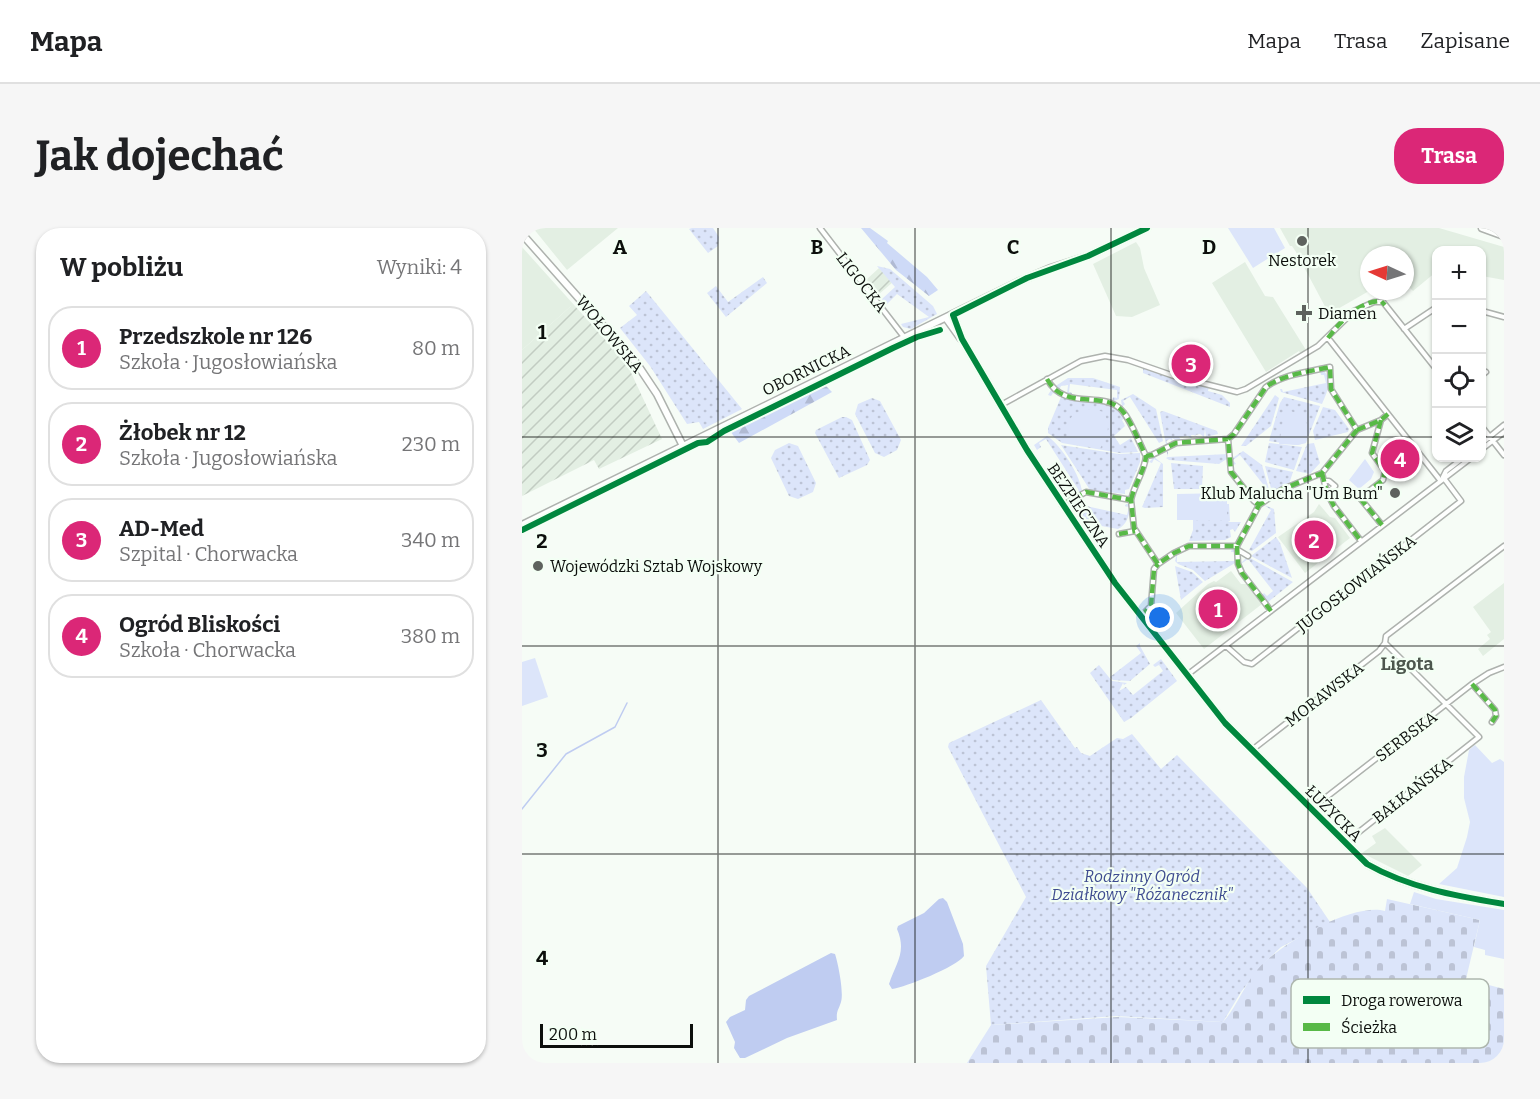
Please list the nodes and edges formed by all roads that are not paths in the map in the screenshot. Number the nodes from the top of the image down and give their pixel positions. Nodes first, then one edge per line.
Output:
1 (820, 228) edge
2 (1147, 228) edge
3 (1482, 228) edge
4 (522, 234) edge
5 (1504, 236) edge
6 (1432, 309) edge
7 (1486, 312) edge
8 (953, 315) junction
9 (1504, 317) edge
10 (946, 318) junction
11 (1404, 329) junction
12 (904, 337) junction
13 (1328, 338) junction
14 (962, 339) junction
15 (1432, 364) edge
16 (1047, 380) junction
17 (1000, 406) junction
18 (1388, 414) junction
19 (1381, 420) junction
20 (1504, 425) edge
21 (1357, 430) junction
22 (1486, 432) edge
23 (1504, 432) edge
24 (1228, 439) junction
25 (1491, 439) junction
26 (1486, 441) edge
27 (1486, 445) edge
28 (683, 446) junction
29 (1504, 455) edge
30 (1146, 456) junction
31 (1458, 462) edge
32 (1464, 462) edge
33 (1322, 473) junction
34 (1442, 479) junction
35 (1324, 481) junction
36 (1327, 493) junction
37 (1131, 500) junction
38 (1062, 505) junction
39 (1259, 505) junction
40 (522, 525) edge
41 (1382, 525) junction
42 (1136, 531) junction
43 (1119, 534) dead end
44 (1361, 541) junction
45 (1504, 546) edge
46 (1238, 548) junction
47 (1248, 556) dead end
48 (1158, 564) junction
49 (1271, 611) junction
50 (1141, 616) junction
51 (1385, 643) junction
52 (1227, 646) junction
53 (1504, 667) edge
54 (1187, 675) junction
55 (1472, 684) junction
56 (1447, 704) junction
57 (1492, 722) dead end
58 (1252, 750) junction
59 (1311, 809) junction
60 (1345, 843) junction
61 (1504, 904) edge

1 - 12 street, LIGOCKA
2 - 8 street, OBORNICKA
3 - 5 street
4 - 28 street, WOŁOWSKA
6 - 11 street
7 - 9 street
8 - 10 street, OBORNICKA
8 - 14 street, BEZPIECZNA
10 - 12 street, OBORNICKA
10 - 14 street, BEZPIECZNA
11 - 13 street
11 - 15 street
12 - 28 street, OBORNICKA
13 - 16 street
13 - 18 street
14 - 17 street, BEZPIECZNA
16 - 17 street
16 - 30 street
17 - 38 street, BEZPIECZNA
18 - 19 street
18 - 34 street
19 - 21 street
19 - 41 street
20 - 25 street
21 - 24 street
21 - 33 street
22 - 25 street
23 - 25 street
24 - 30 street
24 - 39 street
25 - 26 street
25 - 27 street
25 - 29 street
28 - 40 street, OBORNICKA
30 - 37 street
31 - 34 street, JUGOSŁOWIAŃSKA
32 - 34 street, JUGOSŁOWIAŃSKA
33 - 35 street
33 - 39 street
34 - 41 street, JUGOSŁOWIAŃSKA
34 - 52 street, JUGOSŁOWIAŃSKA
35 - 36 street
35 - 36 street
36 - 44 street
37 - 38 street
37 - 42 street
38 - 50 street, BEZPIECZNA
39 - 46 street
41 - 44 street, JUGOSŁOWIAŃSKA
42 - 43 street
42 - 48 street
44 - 49 street, JUGOSŁOWIAŃSKA
45 - 51 street, MORAWSKA
46 - 47 street
46 - 48 street
46 - 49 street
48 - 50 street
49 - 52 street, JUGOSŁOWIAŃSKA
50 - 54 street, BEZPIECZNA
51 - 56 street
51 - 58 street, MORAWSKA
52 - 54 street, JUGOSŁOWIAŃSKA
53 - 55 street, SERBSKA
54 - 58 street, ŁUŻYCKA
55 - 56 street, SERBSKA
55 - 57 street
56 - 59 street, SERBSKA
56 - 60 street, BAŁKAŃSKA
58 - 59 street, ŁUŻYCKA
59 - 60 street, ŁUŻYCKA
60 - 61 street, ŁUŻYCKA

